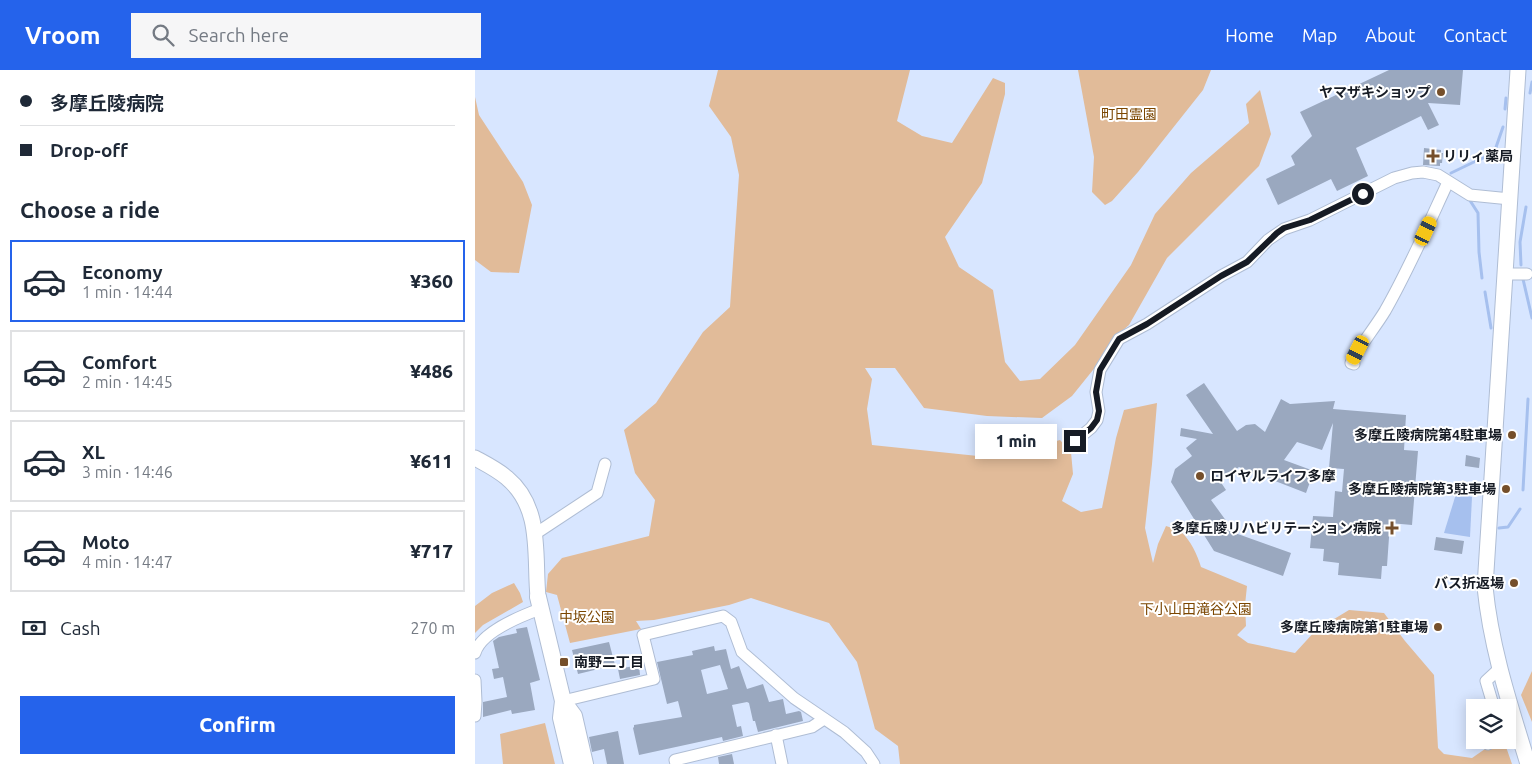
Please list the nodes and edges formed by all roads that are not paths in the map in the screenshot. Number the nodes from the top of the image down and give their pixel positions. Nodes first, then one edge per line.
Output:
1 (1519, 70) edge
2 (1448, 182) junction
3 (1510, 199) junction
4 (1505, 274) junction
5 (1527, 274) dead end
6 (1354, 364) dead end
7 (1075, 441) dead end
8 (475, 458) edge
9 (605, 464) dead end
10 (535, 534) junction
11 (539, 603) junction
12 (475, 652) edge
13 (1499, 670) junction
14 (475, 680) edge
15 (1491, 699) edge
16 (563, 701) junction
17 (475, 716) edge
18 (824, 719) junction
19 (776, 735) junction
20 (572, 764) edge
21 (585, 764) edge
22 (676, 764) edge
23 (782, 764) edge
24 (874, 764) edge
25 (1528, 764) edge

1 - 3 street
2 - 3 street
2 - 6 street
2 - 7 street
3 - 4 street
4 - 5 street
4 - 13 street
8 - 10 street
9 - 10 street
10 - 11 street
11 - 12 street
11 - 16 main road
13 - 15 street
13 - 25 street
14 - 17 street
16 - 18 street
16 - 20 main road
16 - 21 main road
18 - 19 street
18 - 24 street
19 - 22 street
19 - 23 street

